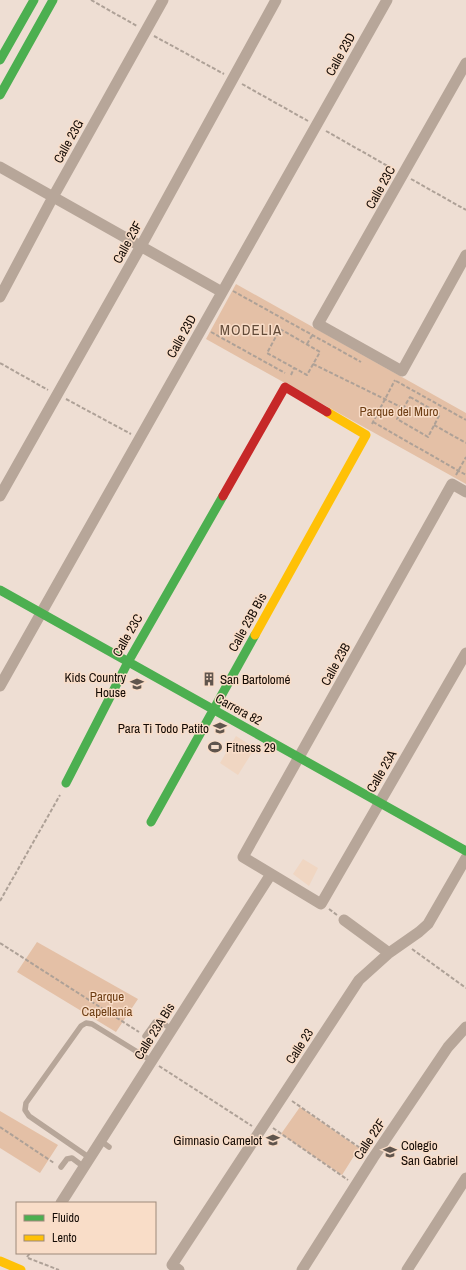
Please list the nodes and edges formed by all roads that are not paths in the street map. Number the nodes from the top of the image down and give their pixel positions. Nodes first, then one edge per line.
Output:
1 (34, 0) edge
2 (53, 0) edge
3 (163, 0) edge
4 (276, 0) edge
5 (387, 0) edge
6 (0, 60) edge
7 (466, 63) edge
8 (0, 95) edge
9 (0, 167) edge
10 (53, 197) junction
11 (141, 246) junction
12 (466, 255) edge
13 (224, 289) junction
14 (0, 297) edge
15 (366, 435) joint
16 (466, 492) edge
17 (0, 496) edge
18 (0, 590) edge
19 (41, 613) junction
20 (466, 653) edge
21 (128, 662) junction
22 (0, 686) edge
23 (214, 710) junction
24 (299, 757) junction
25 (66, 783) road end
26 (379, 803) junction
27 (151, 822) dead end
28 (466, 851) edge
29 (466, 858) edge
30 (271, 874) junction
31 (344, 920) road end
32 (389, 953) junction
33 (466, 1027) edge
34 (171, 1029) junction
35 (145, 1036) road end
36 (152, 1061) junction
37 (87, 1162) junction
38 (61, 1167) road end
39 (466, 1178) edge
40 (62, 1202) edge
41 (0, 1261) edge
42 (176, 1268) edge
43 (21, 1270) edge
44 (302, 1270) edge
45 (407, 1270) edge

1 - 6 street
2 - 8 street
3 - 10 street, Calle 23G
4 - 11 street, Calle 23F
5 - 13 street, Calle 23D
7 - 12 street, Calle 23C
9 - 10 street
10 - 11 street
10 - 14 street, Calle 23G
11 - 13 street
11 - 17 street, Calle 23F
13 - 19 street, Calle 23D
15 - 21 street, Calle 23C
15 - 23 street, Calle 23B Bis
16 - 24 street, Calle 23B
18 - 19 street, Carrera 82
19 - 21 street, Carrera 82
19 - 22 street, Calle 23D
20 - 26 street, Calle 23A
21 - 23 street, Carrera 82
21 - 25 street, Calle 23C
23 - 24 street, Carrera 82
23 - 27 street, Calle 23B Bis
24 - 26 street, Carrera 82
24 - 30 street, Calle 23B
26 - 28 street, Carrera 82
26 - 30 street, Calle 23A
29 - 32 street, Calle 23
30 - 34 street, Calle 23A Bis
31 - 32 street
32 - 42 street, Calle 23
33 - 44 street, Calle 22F
34 - 35 lane
34 - 36 street, Calle 23A Bis
36 - 37 street, Calle 23A Bis
36 - 37 lane
37 - 38 lane
37 - 40 street, Calle 23A Bis
39 - 45 street
41 - 43 street

